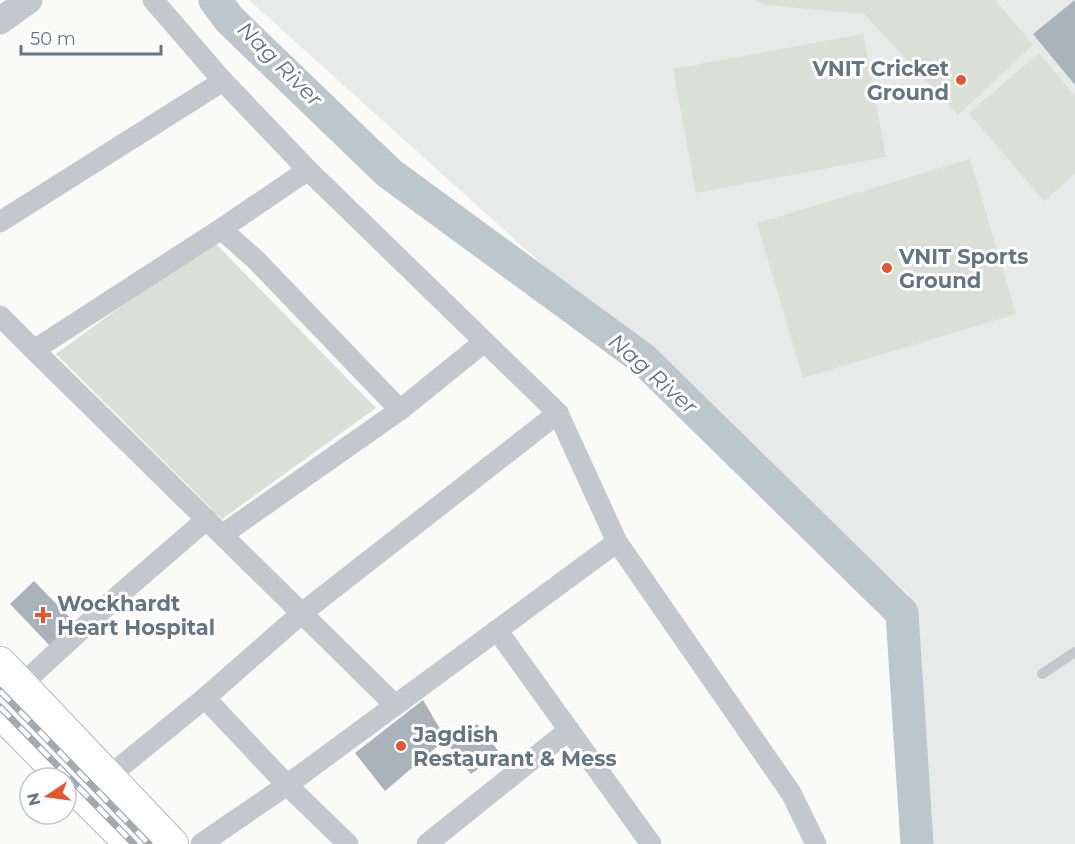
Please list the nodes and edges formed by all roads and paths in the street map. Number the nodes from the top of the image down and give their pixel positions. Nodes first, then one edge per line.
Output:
1 (29, 0) edge
2 (153, 0) edge
3 (0, 21) edge
4 (223, 81) junction
5 (308, 170) junction
6 (0, 222) edge
7 (221, 229) junction
8 (0, 316) edge
9 (484, 342) junction
10 (34, 350) junction
11 (400, 410) junction
12 (558, 413) junction
13 (207, 519) junction
14 (222, 535) junction
15 (617, 542) junction
16 (302, 613) junction
17 (497, 630) junction
18 (1075, 652) edge
19 (10, 674) edge
20 (1042, 674) dead end
21 (205, 698) junction
22 (395, 705) junction
23 (0, 712) edge
24 (569, 730) junction
25 (54, 766) edge
26 (108, 777) junction
27 (287, 785) junction
28 (78, 790) edge
29 (131, 844) edge
30 (172, 844) edge
31 (201, 844) edge
32 (348, 844) edge
33 (427, 844) edge
34 (651, 844) edge
35 (816, 844) edge

1 - 3 street
2 - 4 street
4 - 5 street
4 - 6 street
5 - 7 street
5 - 9 street
7 - 10 street
7 - 11 street
8 - 10 street
9 - 11 street
9 - 12 street
10 - 13 street
11 - 14 street
12 - 15 street
12 - 16 street
13 - 14 street
13 - 19 street
14 - 16 street
15 - 17 street
15 - 35 street
16 - 21 street
16 - 22 street
17 - 22 street
17 - 24 street
18 - 20 lane
19 - 26 main road
21 - 26 street
21 - 27 street
22 - 27 street
23 - 25 main road
24 - 33 street
24 - 34 street
26 - 30 main road
27 - 31 street
27 - 32 street
28 - 29 main road

